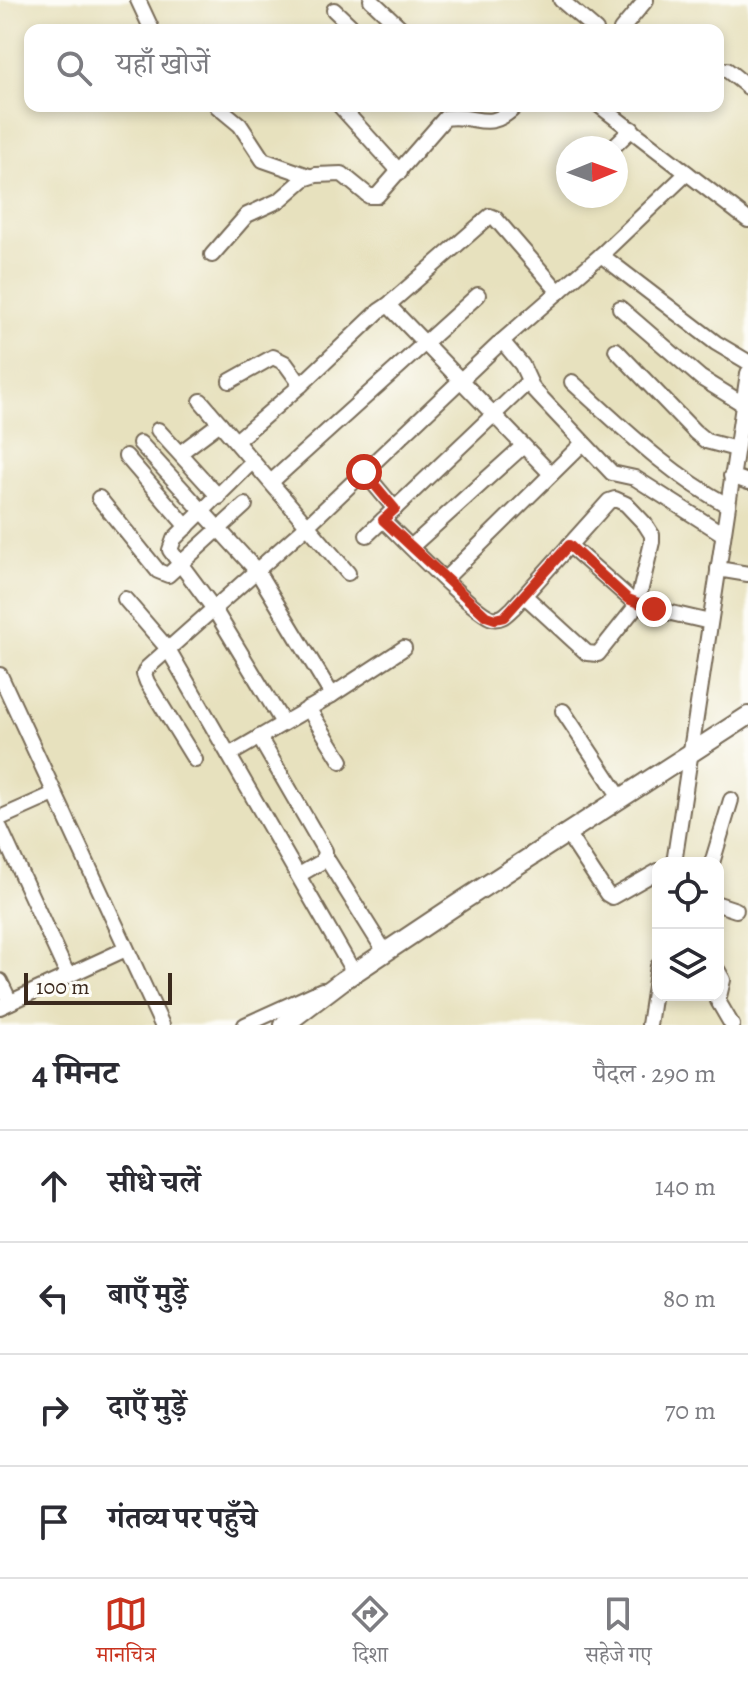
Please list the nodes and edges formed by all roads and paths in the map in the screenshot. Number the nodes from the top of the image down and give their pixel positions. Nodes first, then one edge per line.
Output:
1 (138, 0) edge
2 (371, 0) edge
3 (561, 0) edge
4 (646, 0) edge
5 (334, 10) dead end
6 (149, 24) edge
7 (349, 24) edge
8 (397, 24) edge
9 (589, 24) edge
10 (630, 24) edge
11 (727, 70) dead end
12 (748, 87) edge
13 (224, 112) edge
14 (345, 112) edge
15 (450, 112) edge
16 (509, 112) edge
17 (608, 112) edge
18 (632, 129) junction
19 (625, 136) edge
20 (400, 172) junction
21 (687, 173) junction
22 (309, 176) junction
23 (748, 220) edge
24 (212, 255) dead end
25 (601, 255) junction
26 (559, 292) junction
27 (478, 295) dead end
28 (388, 305) junction
29 (620, 308) dead end
30 (502, 341) junction
31 (426, 343) junction
32 (616, 350) dead end
33 (748, 362) edge
34 (748, 373) edge
35 (230, 381) dead end
36 (529, 381) junction
37 (460, 382) junction
38 (572, 382) dead end
39 (301, 385) junction
40 (201, 401) dead end
41 (743, 404) junction
42 (492, 416) junction
43 (220, 423) junction
44 (158, 430) dead end
45 (236, 441) junction
46 (140, 443) dead end
47 (583, 443) junction
48 (522, 447) junction
49 (736, 449) junction
50 (180, 453) junction
51 (126, 456) dead end
52 (253, 461) junction
53 (364, 472) junction
54 (551, 474) junction
55 (731, 476) junction
56 (271, 482) junction
57 (748, 482) edge
58 (219, 497) junction
59 (99, 498) dead end
60 (245, 505) dead end
61 (727, 505) junction
62 (395, 509) junction
63 (202, 512) junction
64 (383, 520) junction
65 (309, 524) junction
66 (187, 527) junction
67 (219, 530) junction
68 (723, 534) junction
69 (367, 535) dead end
70 (569, 545) junction
71 (411, 547) junction
72 (180, 567) junction
73 (718, 569) junction
74 (257, 571) junction
75 (348, 573) dead end
76 (748, 574) edge
77 (445, 579) junction
78 (525, 596) junction
79 (125, 599) dead end
80 (637, 605) junction
81 (214, 609) junction
82 (710, 622) junction
83 (404, 648) dead end
84 (168, 649) junction
85 (0, 675) edge
86 (332, 695) junction
87 (308, 708) junction
88 (563, 711) dead end
89 (748, 716) edge
90 (283, 723) junction
91 (259, 737) junction
92 (691, 752) junction
93 (229, 755) junction
94 (195, 760) dead end
95 (341, 761) dead end
96 (54, 794) junction
97 (620, 797) junction
98 (731, 800) dead end
99 (0, 818) edge
100 (0, 828) edge
101 (567, 833) junction
102 (325, 856) junction
103 (675, 857) edge
104 (714, 857) edge
105 (652, 874) edge
106 (299, 875) junction
107 (724, 906) edge
108 (736, 910) dead end
109 (126, 949) junction
110 (385, 952) junction
111 (68, 976) junction
112 (348, 977) junction
113 (0, 981) edge
114 (653, 1001) edge
115 (718, 1001) edge
116 (5, 1005) edge
117 (294, 1022) edge
118 (162, 1025) edge
119 (245, 1025) edge
120 (649, 1025) edge
121 (732, 1025) edge

1 - 6 street
2 - 8 street
3 - 9 street
4 - 10 street
5 - 7 street
11 - 12 street
13 - 22 street
14 - 20 street
15 - 16 street
15 - 20 street
17 - 18 street
18 - 19 street
18 - 21 street
20 - 22 street
21 - 23 street
21 - 25 street
22 - 24 street
25 - 26 street
25 - 33 street
26 - 28 street
26 - 30 street
27 - 31 street
28 - 31 street
28 - 39 street
29 - 41 street
30 - 36 street
30 - 37 street
31 - 37 street
31 - 56 street
32 - 49 street
34 - 41 street
35 - 39 street
36 - 42 street
36 - 47 street
37 - 42 street
37 - 53 street
38 - 61 street
39 - 45 street
40 - 43 street
41 - 49 street
42 - 48 street
42 - 62 street
43 - 45 street
43 - 50 street
44 - 50 street
45 - 52 street
46 - 63 street
47 - 54 street
47 - 68 street
48 - 54 street
48 - 71 street
49 - 55 street
50 - 58 street
51 - 66 street
52 - 56 street
52 - 58 street
53 - 62 street
53 - 65 street
54 - 77 street
55 - 57 street
55 - 61 street
56 - 65 street
58 - 63 street
59 - 72 street
60 - 67 street
61 - 68 street
62 - 64 street
63 - 66 street
63 - 67 street
64 - 69 street
64 - 71 street
65 - 74 street
65 - 75 street
66 - 72 street
67 - 72 street
67 - 74 street
68 - 73 street
70 - 78 street
70 - 80 street
70 - 80 street
71 - 77 street
72 - 81 street
73 - 76 street
73 - 82 street
74 - 81 street
74 - 86 street
77 - 78 street
78 - 80 street
79 - 84 street
80 - 82 street
81 - 84 street
81 - 90 street
82 - 92 street
83 - 86 street
84 - 93 street
84 - 94 street
85 - 96 street
86 - 87 street
87 - 90 street
87 - 95 street
88 - 97 street
89 - 92 main road
90 - 91 street
91 - 93 street
91 - 102 street
92 - 97 main road
92 - 103 street
93 - 106 street
96 - 99 street
96 - 109 street
97 - 101 main road
98 - 104 street
100 - 111 street
101 - 105 street
101 - 110 main road
102 - 106 street
102 - 110 street
106 - 112 street
107 - 108 street
109 - 111 street
109 - 118 street
110 - 112 main road
111 - 116 street
112 - 117 main road
112 - 119 street
113 - 116 street
114 - 120 street
115 - 121 street

